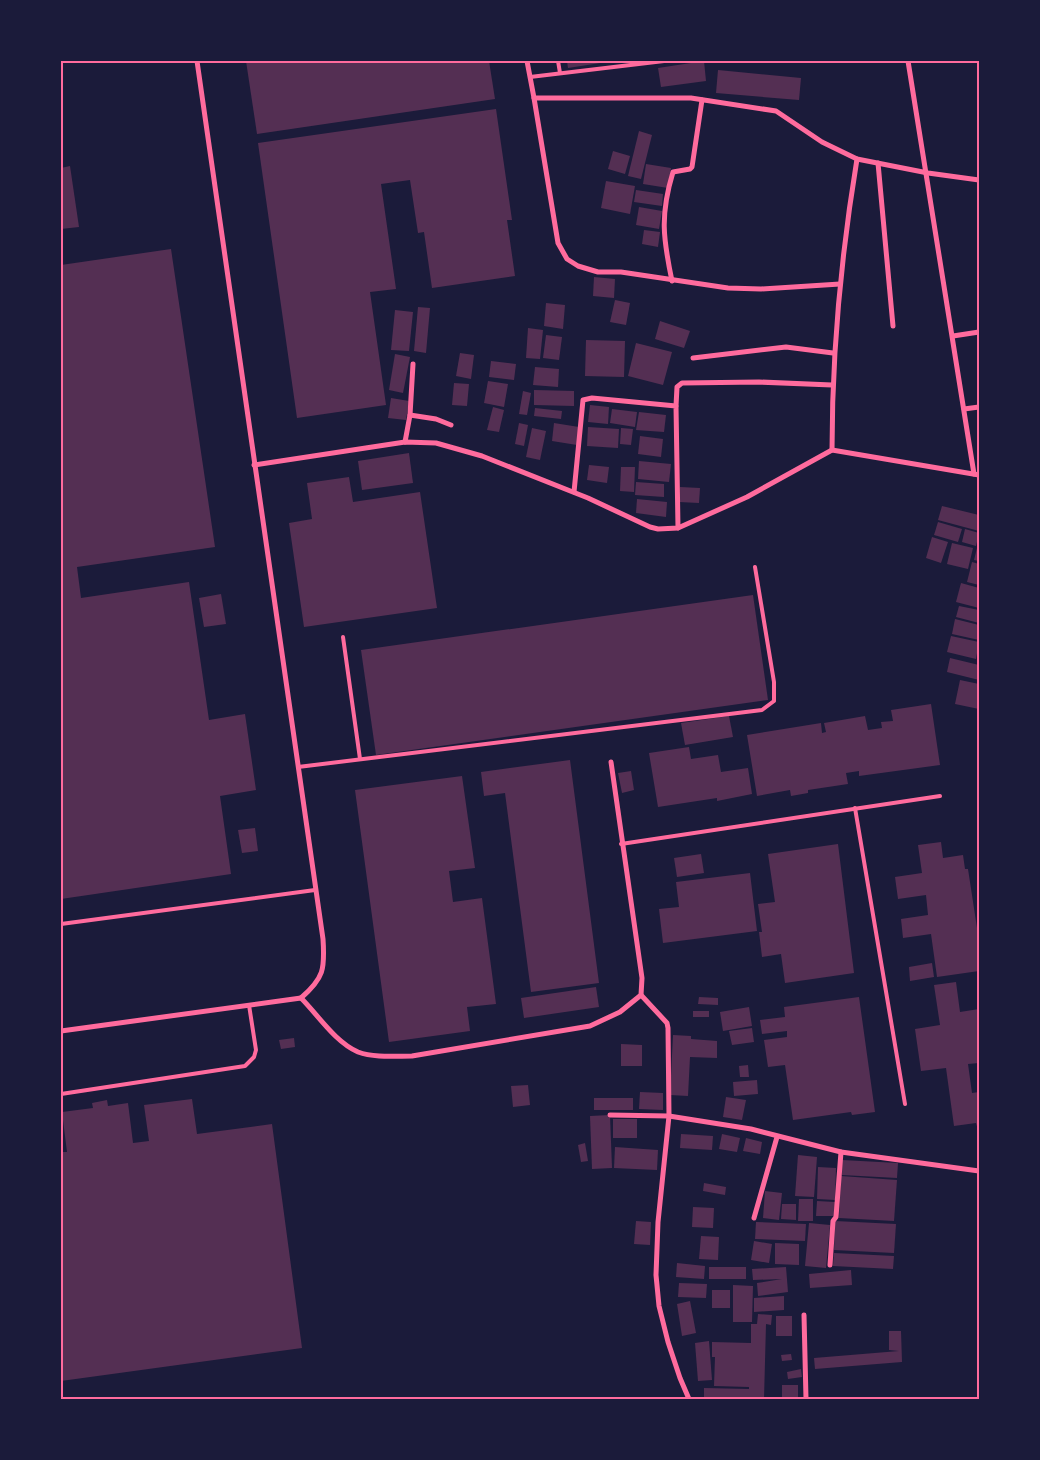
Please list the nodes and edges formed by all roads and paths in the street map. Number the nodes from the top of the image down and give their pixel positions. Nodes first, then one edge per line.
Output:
1 (197, 61) edge
2 (527, 61) edge
3 (558, 61) edge
4 (664, 61) edge
5 (908, 61) edge
6 (560, 73) junction
7 (530, 77) junction
8 (534, 98) junction
9 (702, 100) junction
10 (857, 158) junction
11 (878, 163) junction
12 (928, 173) junction
13 (979, 180) edge
14 (672, 281) junction
15 (840, 284) junction
16 (892, 326) dead end
17 (979, 332) edge
18 (953, 336) junction
19 (833, 353) junction
20 (693, 358) dead end
21 (413, 364) dead end
22 (832, 385) junction
23 (676, 406) junction
24 (979, 408) edge
25 (964, 409) junction
26 (410, 415) junction
27 (451, 425) dead end
28 (405, 442) junction
29 (832, 450) junction
30 (254, 465) junction
31 (977, 474) edge
32 (574, 492) junction
33 (678, 528) junction
34 (755, 567) dead end
35 (343, 637) dead end
36 (360, 759) junction
37 (611, 762) dead end
38 (298, 767) junction
39 (940, 796) dead end
40 (855, 808) junction
41 (621, 844) junction
42 (315, 890) junction
43 (61, 924) edge
44 (641, 995) junction
45 (301, 998) junction
46 (249, 1005) junction
47 (61, 1031) edge
48 (61, 1094) edge
49 (905, 1104) dead end
50 (610, 1115) dead end
51 (669, 1116) junction
52 (777, 1137) junction
53 (842, 1152) junction
54 (979, 1171) edge
55 (754, 1218) dead end
56 (830, 1265) dead end
57 (804, 1315) dead end
58 (689, 1399) edge
59 (806, 1399) edge

1 - 30 street
2 - 7 street
3 - 6 lane
4 - 6 lane
5 - 12 street
6 - 7 lane
7 - 8 street
8 - 9 street
8 - 14 street
9 - 10 street
9 - 14 street
10 - 11 street
10 - 15 street
11 - 12 street
11 - 16 street
12 - 13 street
12 - 18 street
14 - 15 street
15 - 19 street
17 - 18 street
18 - 25 street
19 - 20 street
19 - 22 street
21 - 26 street
22 - 23 street
22 - 29 street
23 - 32 street
23 - 33 street
24 - 25 street
25 - 31 street
26 - 27 street
26 - 28 street
28 - 30 street
28 - 32 street
29 - 31 street
29 - 33 street
30 - 38 street
32 - 33 street
34 - 36 lane
35 - 36 lane
36 - 38 lane
37 - 41 street
38 - 42 street
39 - 40 lane
40 - 41 lane
40 - 49 lane
41 - 44 street
42 - 43 lane
42 - 45 street
44 - 45 street
44 - 51 street
45 - 46 street
46 - 47 street
46 - 48 lane
50 - 51 street
51 - 52 street
51 - 58 street
52 - 53 street
52 - 55 street
53 - 54 street
53 - 56 street
57 - 59 street

